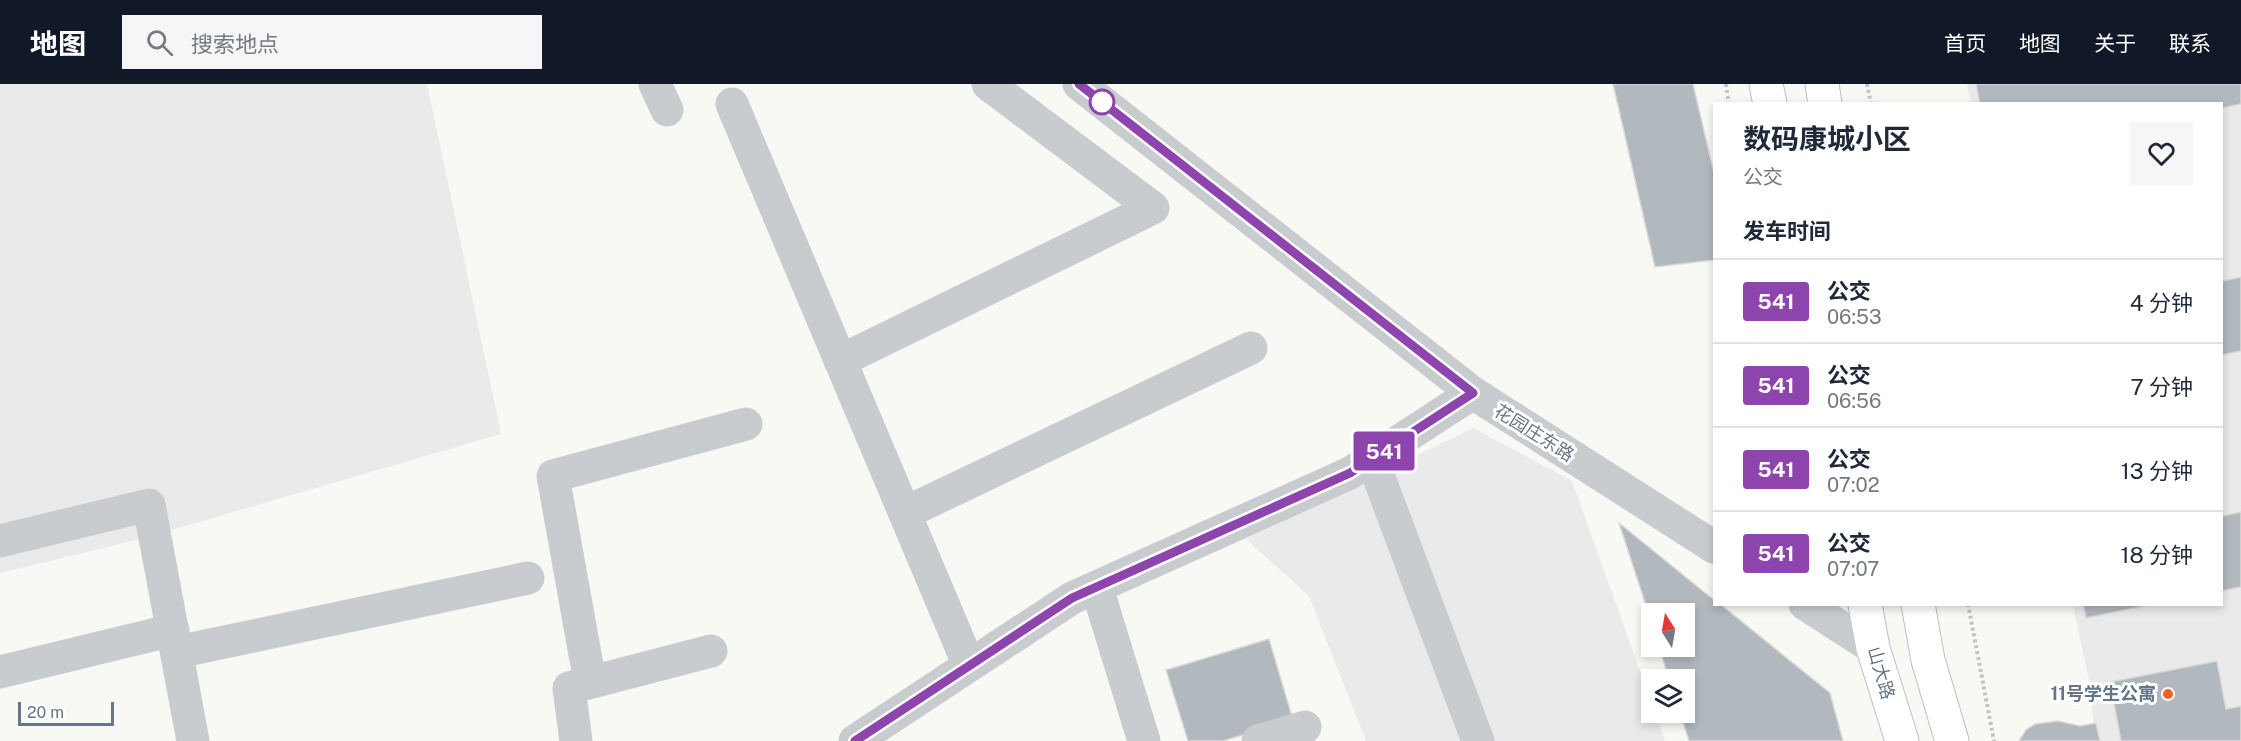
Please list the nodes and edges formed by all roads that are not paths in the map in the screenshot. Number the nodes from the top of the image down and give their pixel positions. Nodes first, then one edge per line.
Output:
1 (988, 84) edge
2 (1079, 84) edge
3 (1767, 84) edge
4 (1821, 84) edge
5 (1770, 102) edge
6 (1825, 102) edge
7 (732, 104) dead end
8 (1251, 348) dead end
9 (840, 361) junction
10 (1473, 393) junction
11 (746, 424) dead end
12 (1372, 459) junction
13 (905, 513) junction
14 (0, 541) edge
15 (1713, 546) edge
16 (528, 578) dead end
17 (1097, 588) junction
18 (1808, 606) edge
19 (1865, 606) edge
20 (1918, 606) edge
21 (175, 641) junction
22 (1873, 648) junction
23 (711, 651) dead end
24 (965, 656) dead end
25 (0, 672) edge
26 (590, 682) junction
27 (1305, 727) dead end
28 (193, 741) edge
29 (576, 741) edge
30 (855, 741) edge
31 (1144, 741) edge
32 (1258, 741) edge
33 (1478, 741) edge
34 (1902, 741) edge
35 (1952, 741) edge

1 - 9 street
2 - 10 street, 花园庄东路
3 - 5 main road
4 - 6 main road
7 - 9 street
8 - 13 street
9 - 13 street
10 - 12 street
10 - 15 street, 花园庄东路
11 - 26 street
12 - 17 street
12 - 33 street
13 - 24 street
14 - 21 street
16 - 21 street
17 - 30 street
17 - 31 street
18 - 22 street
19 - 22 main road, 山大路
20 - 35 main road
21 - 25 street
21 - 28 street
22 - 34 main road, 山大路
23 - 26 street
26 - 29 street
27 - 32 street

